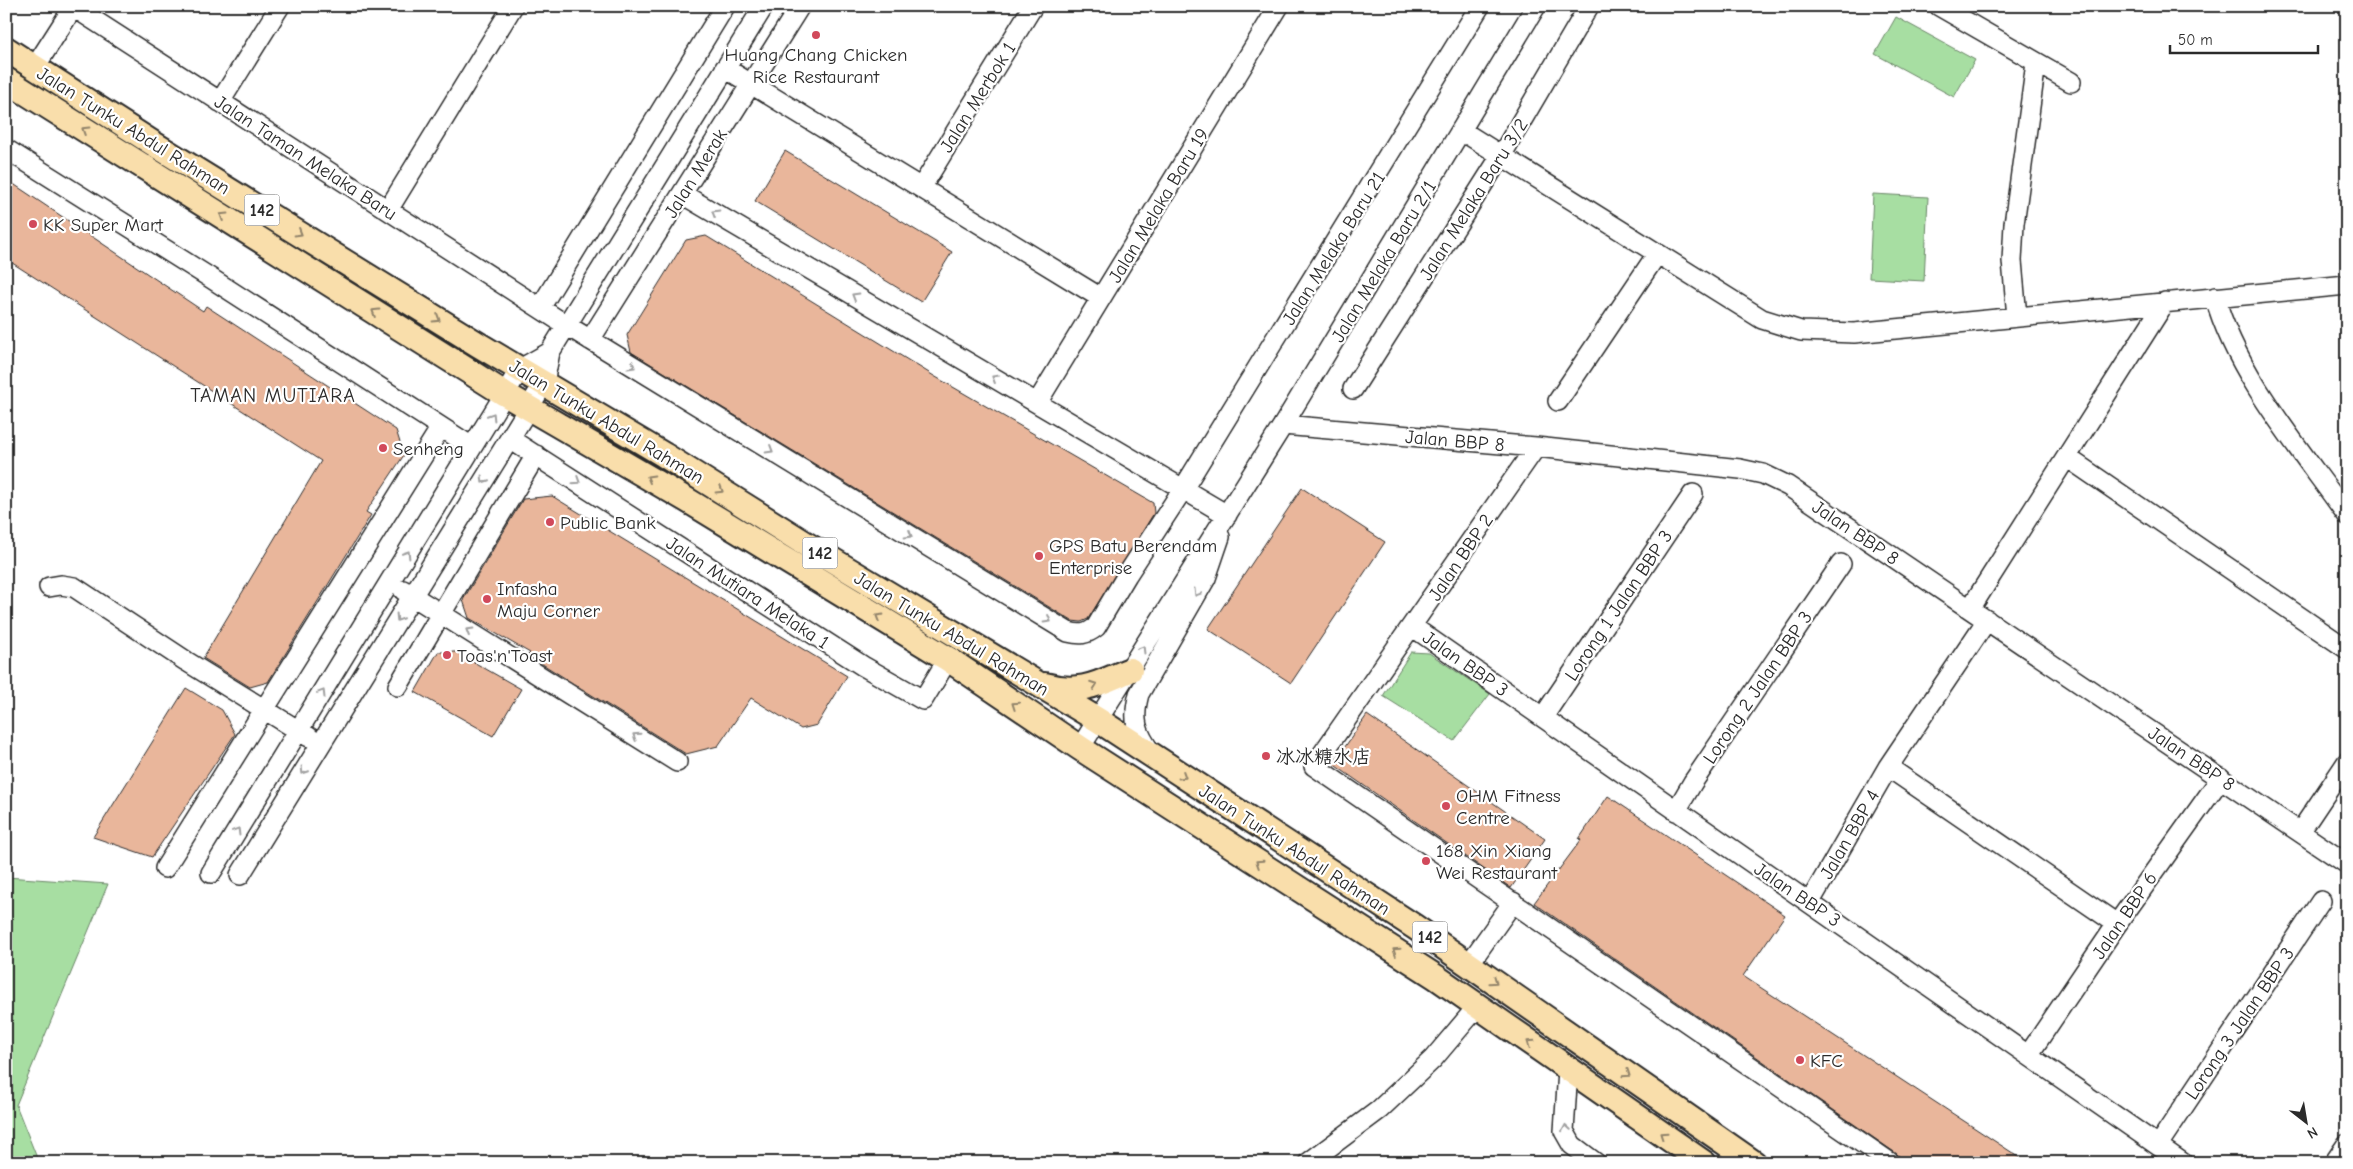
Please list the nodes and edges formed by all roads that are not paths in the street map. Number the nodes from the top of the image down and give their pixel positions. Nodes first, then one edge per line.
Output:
1 (280, 6) edge
2 (513, 6) edge
3 (724, 6) edge
4 (764, 6) edge
5 (800, 6) edge
6 (1033, 6) edge
7 (1279, 6) edge
8 (1480, 6) edge
9 (1536, 6) edge
10 (1589, 6) edge
11 (1939, 6) edge
12 (73, 7) edge
13 (1960, 12) edge
14 (6, 49) edge
15 (2036, 63) junction
16 (35, 67) junction
17 (725, 68) junction
18 (2071, 82) dead end
19 (751, 84) junction
20 (8, 86) edge
21 (220, 102) junction
22 (1462, 131) junction
23 (6, 149) edge
24 (1501, 156) junction
25 (921, 188) junction
26 (682, 194) junction
27 (388, 210) junction
28 (1657, 254) junction
29 (2347, 286) edge
30 (2215, 297) junction
31 (1101, 298) junction
32 (2165, 302) junction
33 (540, 308) junction
34 (2017, 317) junction
35 (566, 325) junction
36 (590, 340) junction
37 (550, 352) junction
38 (520, 369) junction
39 (544, 383) junction
40 (1353, 389) dead end
41 (505, 394) junction
42 (1558, 401) dead end
43 (1037, 403) junction
44 (529, 407) junction
45 (1282, 426) junction
46 (441, 427) junction
47 (510, 439) junction
48 (472, 447) junction
49 (1536, 447) junction
50 (536, 455) junction
51 (2068, 458) junction
52 (1184, 489) junction
53 (1693, 494) dead end
54 (1227, 514) junction
55 (2347, 515) edge
56 (1841, 564) dead end
57 (390, 582) junction
58 (49, 587) dead end
59 (412, 596) junction
60 (1970, 609) junction
61 (441, 614) junction
62 (1987, 620) junction
63 (1413, 627) junction
64 (2347, 649) edge
65 (948, 659) junction
66 (1130, 670) junction
67 (1029, 680) junction
68 (398, 686) dead end
69 (266, 710) junction
70 (1543, 717) junction
71 (1098, 720) junction
72 (299, 730) junction
73 (321, 744) junction
74 (1080, 748) junction
75 (1155, 759) junction
76 (677, 762) dead end
77 (2347, 762) edge
78 (1888, 766) junction
79 (2221, 778) junction
80 (1676, 811) junction
81 (2300, 832) junction
82 (2347, 864) edge
83 (165, 868) dead end
84 (211, 873) dead end
85 (240, 875) dead end
86 (2320, 901) dead end
87 (1514, 902) junction
88 (1810, 902) junction
89 (2116, 924) junction
90 (1469, 964) junction
91 (1477, 1007) junction
92 (2029, 1054) junction
93 (1568, 1070) junction
94 (2347, 1144) edge
95 (2158, 1145) junction
96 (1308, 1163) edge
97 (1596, 1163) edge
98 (1704, 1163) edge
99 (1754, 1163) edge
100 (1891, 1163) edge
101 (2183, 1163) edge
102 (2334, 1163) edge

1 - 21 street
2 - 27 street
3 - 33 street
4 - 17 street, Jalan Merak
5 - 19 street, Jalan Merak
6 - 25 street, Jalan Merbok 1
7 - 31 street, Jalan Melaka Baru 19
8 - 52 street, Jalan Melaka Baru 21
9 - 22 street, Jalan Melaka Baru 2/1
10 - 24 street, Jalan Melaka Baru 3/2
11 - 13 street
12 - 16 street
12 - 21 street, Jalan Taman Melaka Baru
13 - 15 street
14 - 16 main road, Jalan Tunku Abdul Rahman / 142
15 - 18 street
15 - 34 street
16 -> 38 main road, Jalan Tunku Abdul Rahman / 142
17 - 19 street
17 - 35 street, Jalan Merak
19 - 25 street
19 - 26 street, Jalan Merak
41 -> 20 main road, Jalan Tunku Abdul Rahman / 142
21 - 27 street, Jalan Taman Melaka Baru
22 - 24 street
22 - 45 street, Jalan Melaka Baru 2/1
23 - 46 street
24 - 28 street
24 - 40 street, Jalan Melaka Baru 3/2
25 - 31 street
26 - 36 street, Jalan Merak
43 -> 26 street
27 - 33 street, Jalan Taman Melaka Baru
28 - 34 street
28 - 42 street
29 - 30 street
30 - 32 street
30 - 55 street
31 - 43 street, Jalan Melaka Baru 19
32 - 34 street
32 - 51 street
33 - 35 street, Jalan Taman Melaka Baru
35 - 36 street, Jalan Taman Melaka Baru
35 - 37 street, Jalan Merak
36 -> 52 street, Jalan Melaka Baru 21
37 - 38 street
37 - 39 street
38 - 39 main road, Jalan Tunku Abdul Rahman / 142
38 - 41 street
39 - 44 street
39 -> 67 main road, Jalan Tunku Abdul Rahman / 142
41 - 44 main road, Jalan Tunku Abdul Rahman / 142
48 -> 41 street
43 - 52 street
44 - 47 street
65 -> 44 main road, Jalan Tunku Abdul Rahman / 142
45 - 49 street, Jalan BBP 8
45 - 54 street, Jalan Melaka Baru 2/1
46 - 48 street
46 - 69 street
47 - 50 street, Jalan Mutiara Melaka 1
47 -> 59 street
57 -> 48 street
49 - 60 street, Jalan BBP 8
49 - 63 street, Jalan BBP 2
50 - 61 street
50 -> 65 street, Jalan Mutiara Melaka 1
51 - 60 street
51 - 64 street
52 - 54 street
53 - 70 street, Lorong 1 Jalan BBP 3
66 -> 54 street
54 -> 75 street
56 - 80 street, Lorong 2 Jalan BBP 3
57 - 59 street
72 -> 57 street
58 - 69 street
59 - 61 street
59 -> 73 street
60 - 62 street, Jalan BBP 8
61 - 68 street
76 -> 61 street
62 - 78 street, Jalan BBP 4
62 - 79 street, Jalan BBP 8
63 - 70 street, Jalan BBP 3
63 - 87 street, Jalan BBP 2
74 -> 65 main road, Jalan Tunku Abdul Rahman / 142
67 -> 66 main road
66 - 71 street
67 - 71 main road, Jalan Tunku Abdul Rahman / 142
69 - 72 street
69 - 83 street
70 - 80 street, Jalan BBP 3
71 - 74 street
71 - 75 main road, Jalan Tunku Abdul Rahman / 142
72 - 73 street
84 -> 72 street
73 -> 85 street
91 -> 74 main road, Jalan Tunku Abdul Rahman / 142
75 -> 90 main road, Jalan Tunku Abdul Rahman / 142
77 - 81 street
78 - 88 street, Jalan BBP 4
78 - 89 street
79 - 81 street, Jalan BBP 8
79 - 89 street, Jalan BBP 6
80 - 88 street, Jalan BBP 3
81 - 82 street, Jalan BBP 8
86 - 95 street, Lorong 3 Jalan BBP 3
87 - 90 street
87 - 100 street
88 - 92 street, Jalan BBP 3
89 - 92 street, Jalan BBP 6
90 -> 99 main road, Jalan Tunku Abdul Rahman / 142
93 -> 91 main road, Jalan Tunku Abdul Rahman / 142
91 - 96 street
92 - 95 street, Jalan BBP 3
97 -> 93 street
98 -> 93 main road, Jalan Tunku Abdul Rahman / 142
94 - 102 street
95 - 101 street, Jalan BBP 3

